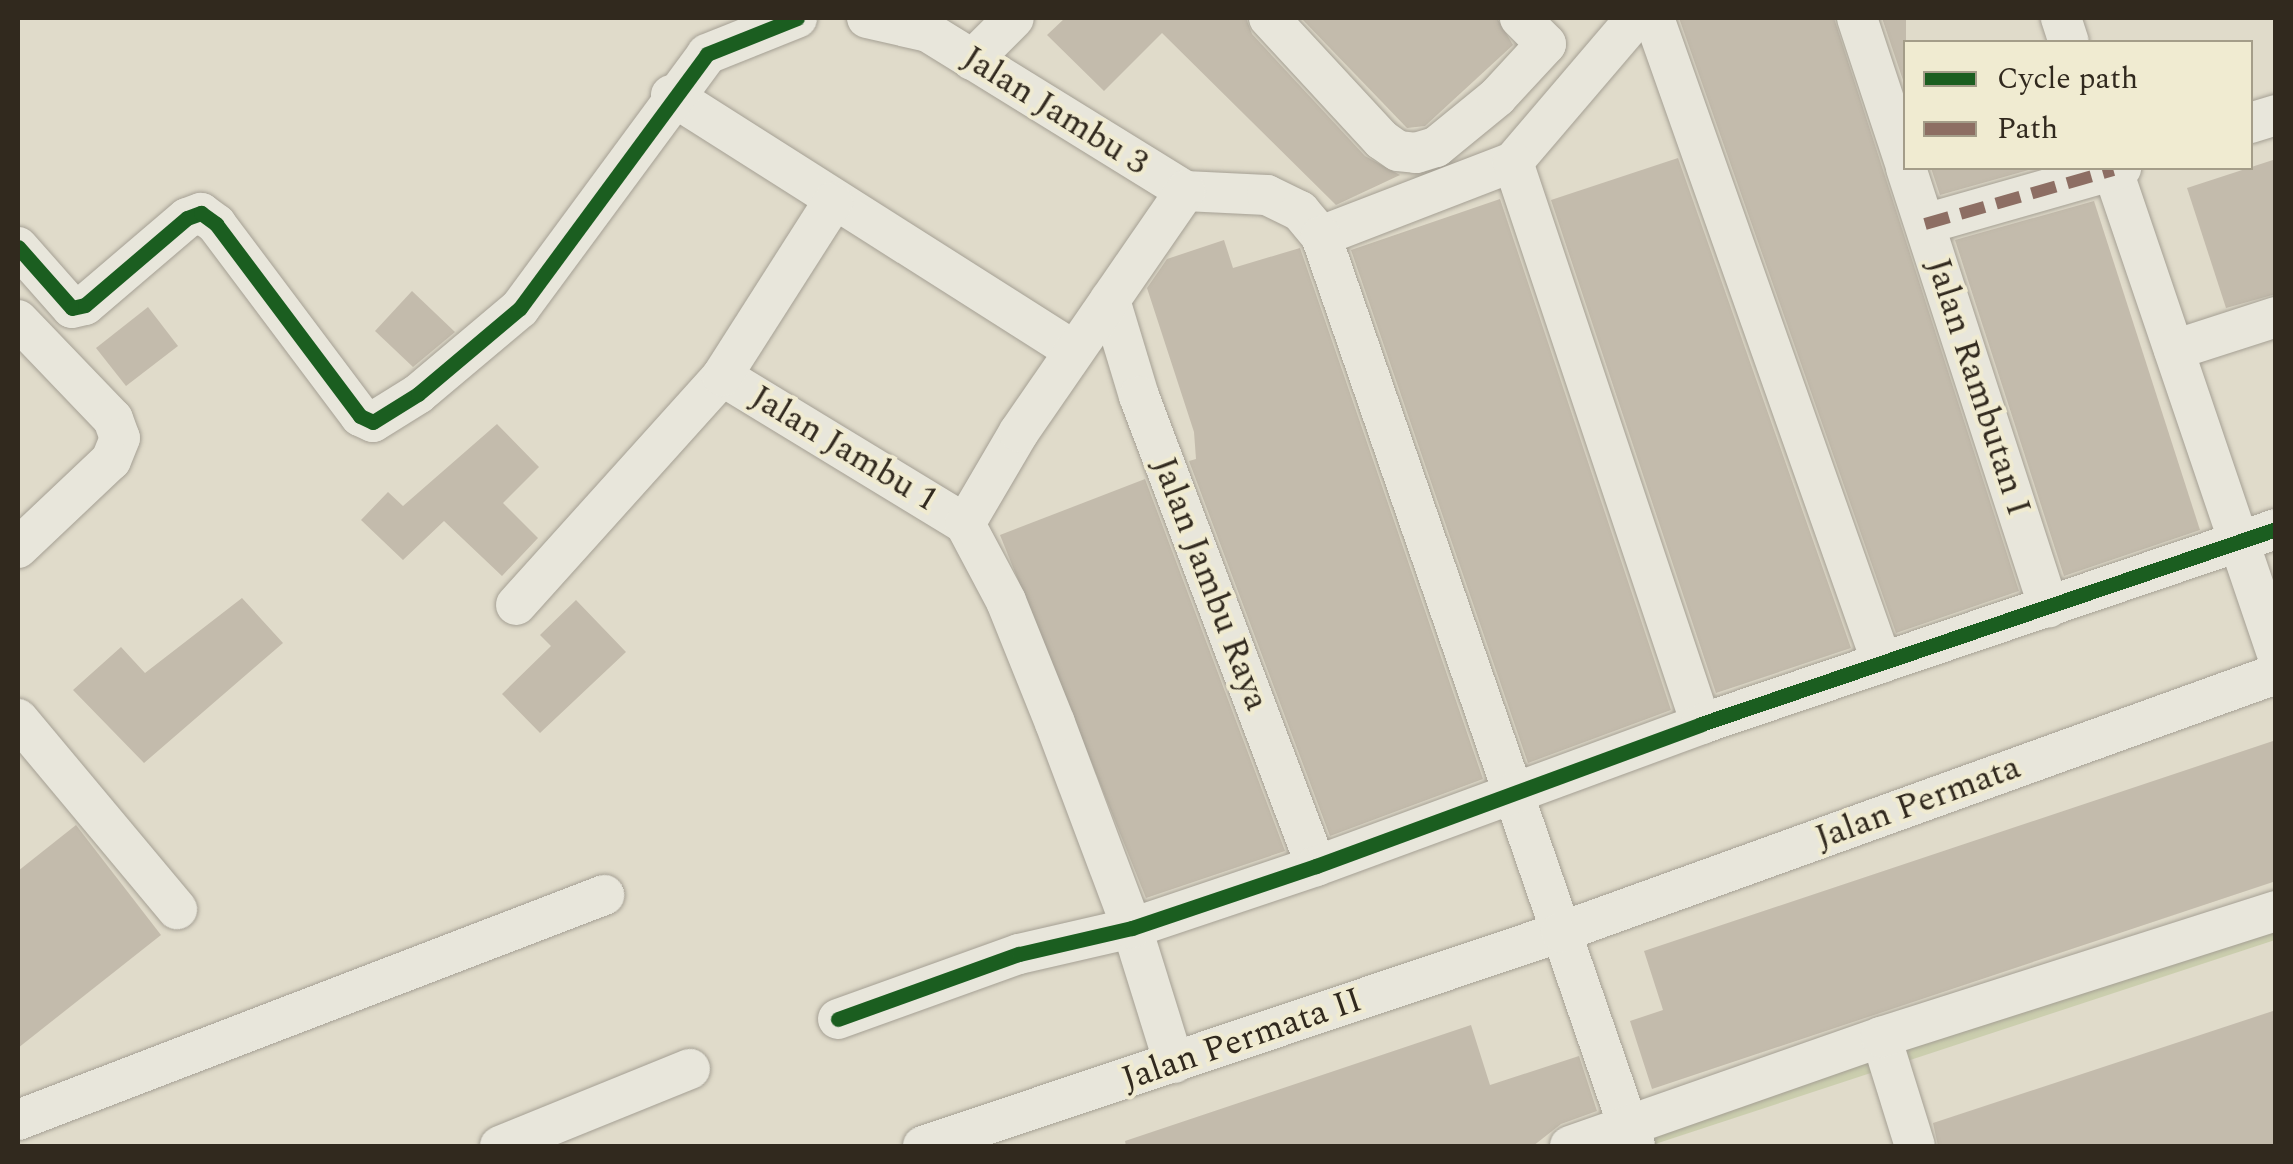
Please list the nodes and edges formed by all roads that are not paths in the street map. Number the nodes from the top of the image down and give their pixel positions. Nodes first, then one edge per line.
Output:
1 (797, 18) edge
2 (867, 18) edge
3 (1014, 18) edge
4 (1269, 18) edge
5 (1636, 18) edge
6 (1654, 18) edge
7 (1857, 18) edge
8 (1533, 31) edge
9 (972, 60) junction
10 (671, 96) junction
11 (1903, 158) edge
12 (1513, 162) junction
13 (1907, 170) edge
14 (2108, 170) edge
15 (2116, 170) edge
16 (1185, 191) junction
17 (833, 202) junction
18 (1924, 224) junction
19 (1321, 236) junction
20 (18, 247) edge
21 (1110, 300) junction
22 (2276, 317) edge
23 (18, 320) edge
24 (2174, 350) junction
25 (1074, 351) junction
26 (722, 376) junction
27 (966, 524) junction
28 (2257, 536) edge
29 (18, 548) edge
30 (516, 604) dead end
31 (2049, 607) junction
32 (2276, 651) edge
33 (1882, 663) junction
34 (2276, 674) edge
35 (18, 719) edge
36 (1701, 724) junction
37 (1514, 796) junction
38 (1316, 866) junction
39 (604, 895) dead end
40 (178, 909) dead end
41 (2276, 912) edge
42 (1132, 928) junction
43 (1561, 932) junction
44 (2276, 939) edge
45 (838, 1019) dead end
46 (1885, 1050) junction
47 (1174, 1064) junction
48 (690, 1069) dead end
49 (18, 1120) edge
50 (1638, 1140) edge
51 (500, 1146) edge
52 (923, 1146) edge
53 (1570, 1146) edge
54 (1915, 1146) edge

1 - 10 street
2 - 9 street, Jalan Jambu 3
3 - 9 street
4 - 8 street
5 - 12 street
6 - 33 street
7 - 11 street, Jalan Rambutan I
9 - 16 street, Jalan Jambu 3
10 - 17 street
10 - 20 street
12 - 19 street
12 - 36 street
13 - 18 street, Jalan Rambutan I
14 - 18 street
15 - 24 street
16 - 19 street
16 - 21 street
17 - 25 street
17 - 26 street
18 - 31 street, Jalan Rambutan I
19 - 37 street
21 - 25 street
21 - 38 street, Jalan Jambu Raya
22 - 24 street
23 - 29 street
24 - 28 street
25 - 27 street
26 - 27 street, Jalan Jambu 1
26 - 30 street
27 - 42 street
28 - 31 street
28 - 32 street
31 - 33 street
33 - 36 street
34 - 43 street, Jalan Permata
35 - 40 street
36 - 37 street
37 - 38 street
37 - 43 street
38 - 42 street
39 - 49 street
41 - 46 street
42 - 45 street
42 - 47 street
43 - 47 street, Jalan Permata II
43 - 50 street
44 - 46 street
46 - 50 street
46 - 54 street
47 - 52 street, Jalan Permata II
48 - 51 street
50 - 53 street

